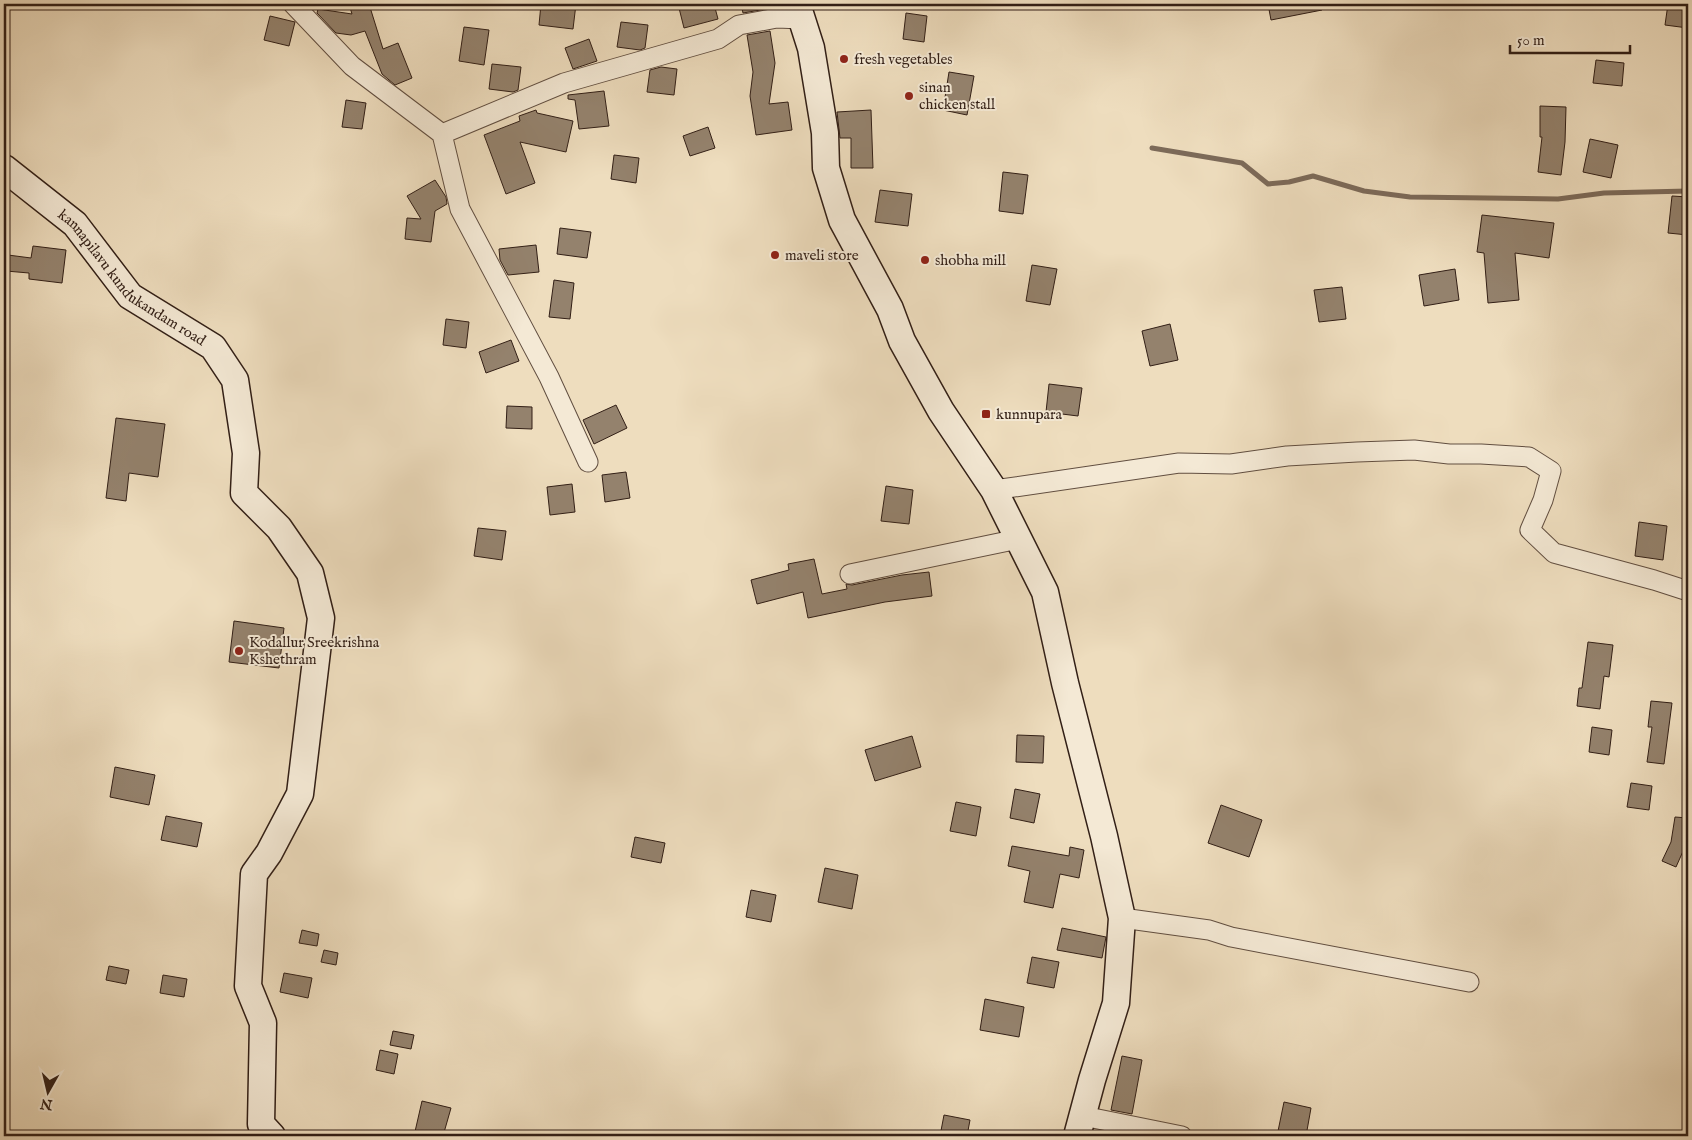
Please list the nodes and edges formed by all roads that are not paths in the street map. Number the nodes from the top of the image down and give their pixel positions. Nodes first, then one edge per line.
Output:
1 (293, 4) edge
2 (799, 11) edge
3 (442, 134) junction
4 (4, 168) edge
5 (588, 462) dead end
6 (994, 490) junction
7 (1018, 539) junction
8 (850, 574) dead end
9 (1688, 591) edge
10 (1122, 918) junction
11 (1470, 982) dead end
12 (1080, 1126) edge
13 (272, 1136) edge
14 (1182, 1136) edge

1 - 3 street
2 - 3 street
2 - 6 main road
3 - 5 street
4 - 13 main road, kannapilavu kundukandam road
6 - 7 main road
6 - 9 street
7 - 8 street
7 - 10 main road
10 - 11 street
10 - 12 main road
12 - 14 street

